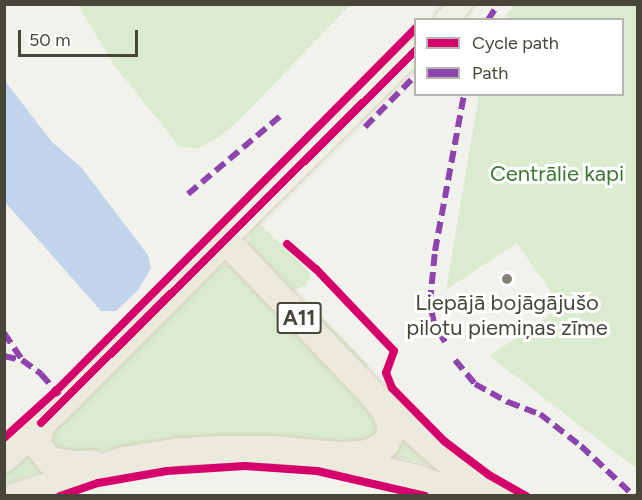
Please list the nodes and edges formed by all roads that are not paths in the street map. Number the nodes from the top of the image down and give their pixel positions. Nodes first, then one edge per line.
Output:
1 (460, 4) edge
2 (448, 18) edge
3 (414, 52) edge
4 (225, 240) junction
5 (373, 395) junction
6 (41, 423) junction
7 (338, 455) junction
8 (4, 458) edge
9 (123, 460) junction
10 (16, 495) edge
11 (464, 495) edge
12 (496, 495) edge

1 - 2 main road
3 - 4 main road
4 - 5 highway, A11
4 - 6 highway
5 - 7 highway
5 - 12 highway, A11
6 - 8 highway
6 - 9 highway
7 - 9 highway
7 - 11 highway
9 - 10 highway

